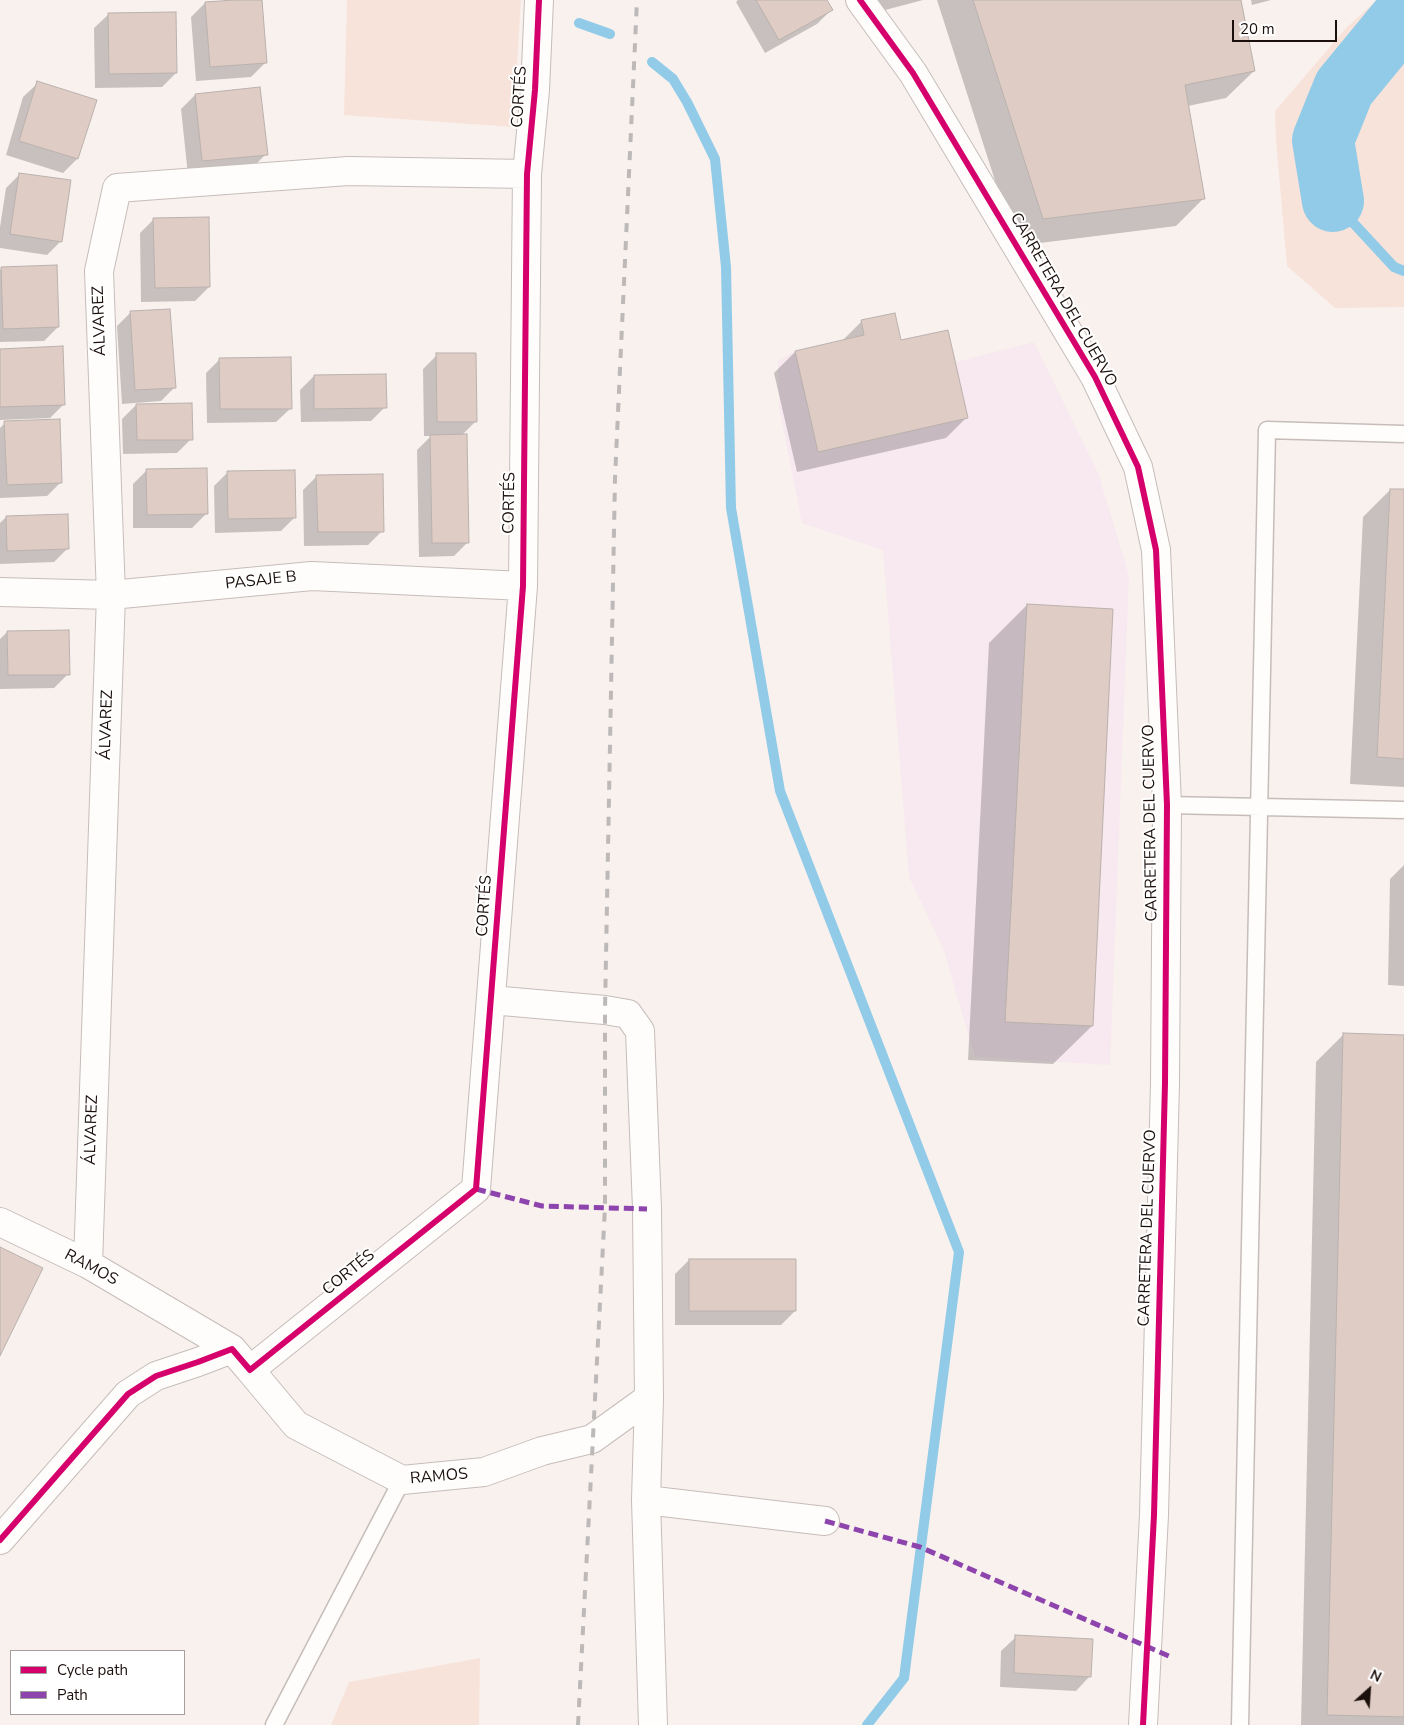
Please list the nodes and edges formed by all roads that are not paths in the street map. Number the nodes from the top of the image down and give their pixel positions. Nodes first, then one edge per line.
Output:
1 (539, 0) edge
2 (860, 0) edge
3 (527, 174) junction
4 (1404, 434) edge
5 (523, 586) junction
6 (0, 592) edge
7 (111, 596) junction
8 (1167, 805) junction
9 (1259, 807) junction
10 (1404, 810) edge
11 (491, 1000) junction
12 (0, 1222) edge
13 (88, 1264) junction
14 (232, 1349) junction
15 (250, 1370) junction
16 (649, 1398) junction
17 (402, 1480) junction
18 (646, 1500) junction
19 (825, 1521) dead end
20 (0, 1540) edge
21 (274, 1725) edge
22 (653, 1725) edge
23 (1143, 1725) edge
24 (1240, 1725) edge

1 - 3 street, CORTÉS
2 - 8 street, CARRETERA DEL CUERVO
3 - 5 street, CORTÉS
3 - 7 street, ÁLVAREZ
4 - 9 lane
5 - 7 street, PASAJE B
5 - 11 street, CORTÉS
6 - 7 street, PASAJE B
7 - 13 street, ÁLVAREZ
8 - 9 lane
8 - 23 street, CARRETERA DEL CUERVO
9 - 10 lane
9 - 24 lane
11 - 15 street, CORTÉS
11 - 16 street
12 - 13 street, RAMOS
13 - 14 street, RAMOS
14 - 15 street
14 - 20 street
15 - 17 street, RAMOS
16 - 17 street, RAMOS
16 - 18 street
17 - 21 lane
18 - 19 street
18 - 22 street

